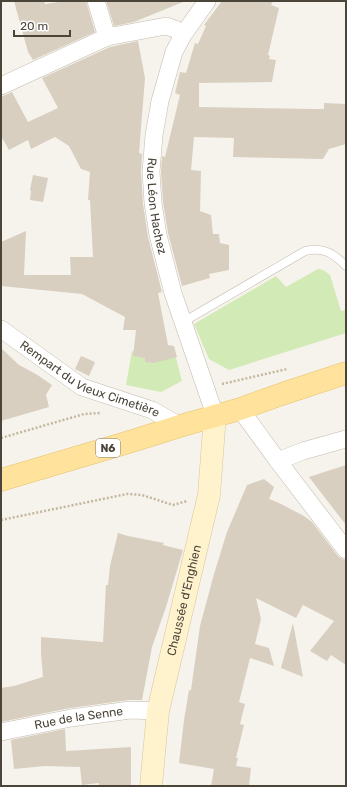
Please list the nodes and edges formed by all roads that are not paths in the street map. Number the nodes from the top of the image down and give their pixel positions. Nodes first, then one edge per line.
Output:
1 (96, 1) edge
2 (207, 1) edge
3 (183, 35) junction
4 (106, 37) junction
5 (1, 86) edge
6 (346, 266) edge
7 (183, 322) junction
8 (1, 329) edge
9 (346, 373) edge
10 (240, 409) junction
11 (215, 415) junction
12 (180, 426) junction
13 (346, 439) edge
14 (278, 461) junction
15 (1, 480) edge
16 (346, 550) edge
17 (158, 711) junction
18 (1, 732) edge
19 (151, 786) edge

1 - 4 street
2 - 3 street, Rue Léon Hachez
3 - 4 street
3 - 7 street, Rue Léon Hachez
4 - 5 street
6 - 7 lane
7 - 11 street, Rue Léon Hachez
8 - 12 street, Rempart du Vieux Cimetière
9 - 10 main road, N6
10 - 11 main road, N6
10 - 14 street
11 - 12 main road, N6
11 - 17 main road, Chaussée d'Enghien
12 - 15 main road, N6
13 - 14 street
14 - 16 street
17 - 18 street, Rue de la Senne
17 - 19 main road, Chaussée d'Enghien

